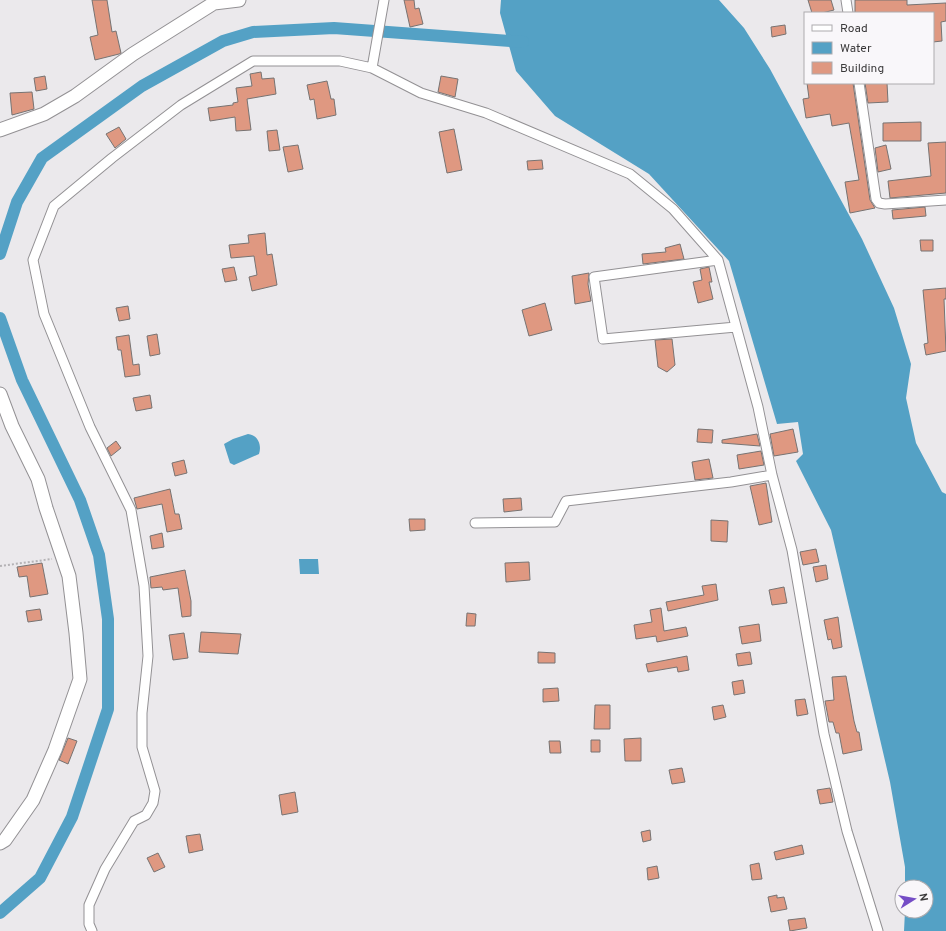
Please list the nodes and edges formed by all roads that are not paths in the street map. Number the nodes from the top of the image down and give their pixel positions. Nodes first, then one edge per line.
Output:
1 (239, 0) edge
2 (384, 0) edge
3 (846, 0) edge
4 (848, 12) edge
5 (372, 68) junction
6 (859, 84) edge
7 (0, 130) edge
8 (946, 200) edge
9 (718, 260) junction
10 (736, 327) junction
11 (0, 394) edge
12 (772, 475) junction
13 (475, 524) dead end
14 (0, 843) edge
15 (92, 931) edge
16 (878, 931) edge

1 - 7 street
2 - 5 street
3 - 4 street
5 - 9 street
5 - 15 street
6 - 8 street
9 - 10 street
9 - 10 street
10 - 12 street
11 - 14 street
12 - 13 street
12 - 16 street

